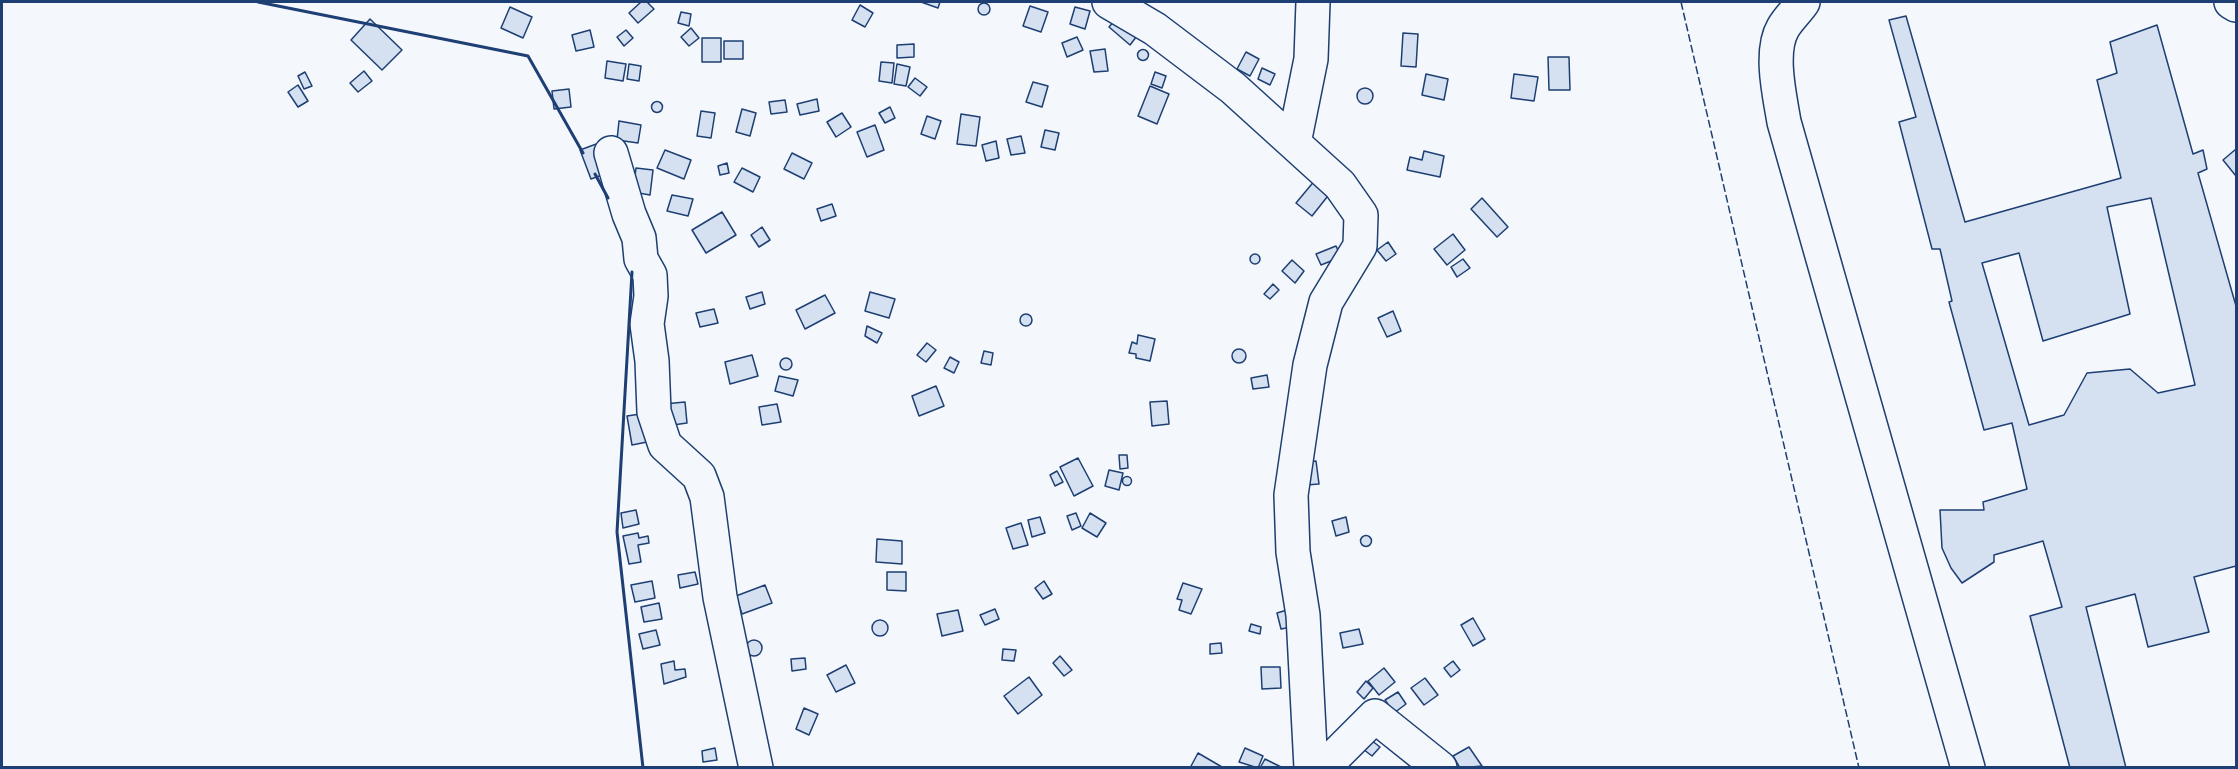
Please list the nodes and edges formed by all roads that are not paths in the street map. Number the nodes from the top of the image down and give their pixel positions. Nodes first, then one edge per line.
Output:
1 (1109, 2) edge
2 (1313, 2) edge
3 (1803, 2) edge
4 (2231, 2) edge
5 (2236, 5) edge
6 (1294, 143) junction
7 (611, 153) dead end
8 (756, 768) edge
9 (1311, 768) edge
10 (1323, 768) edge
11 (1440, 768) edge
12 (1968, 768) edge

1 - 6 street
2 - 6 street
3 - 12 street
4 - 5 street
6 - 9 street
7 - 8 street
10 - 11 street

